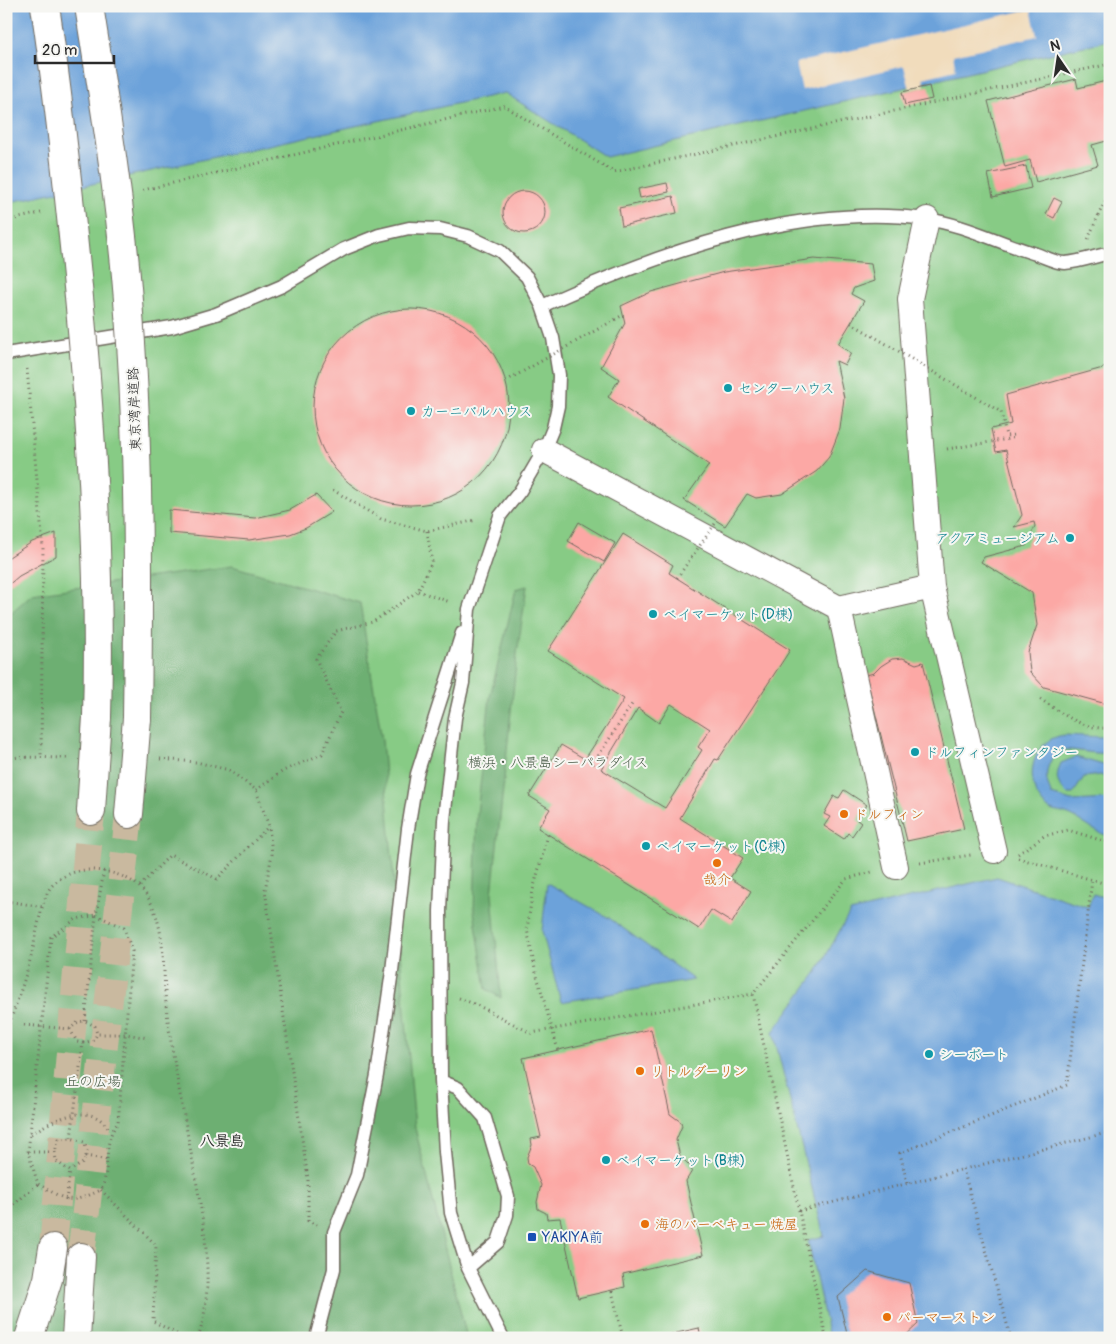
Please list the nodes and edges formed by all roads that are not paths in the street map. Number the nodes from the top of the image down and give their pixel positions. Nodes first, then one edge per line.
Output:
1 (45, 6) edge
2 (89, 6) edge
3 (927, 219) junction
4 (1110, 253) edge
5 (542, 306) junction
6 (6, 354) edge
7 (544, 450) junction
8 (932, 587) junction
9 (838, 608) junction
10 (469, 609) junction
11 (91, 811) tunnel mouth
12 (129, 814) tunnel mouth
13 (994, 851) road end
14 (896, 867) road end
15 (441, 1081) junction
16 (53, 1248) tunnel mouth
17 (80, 1257) tunnel mouth
18 (468, 1268) junction
19 (29, 1338) edge
20 (76, 1338) edge
21 (316, 1338) edge
22 (503, 1338) edge

1 - 11 highway, bridge
2 - 12 highway, 東京湾岸道路, bridge
3 - 4 lane
3 - 5 lane
3 - 8 street
5 - 6 lane
5 - 7 lane
7 - 9 street
7 - 10 lane
8 - 9 street
8 - 13 street
9 - 14 street
10 - 15 lane
10 - 21 lane
15 - 18 lane
15 - 18 lane
16 - 19 highway
17 - 20 highway
18 - 22 lane

